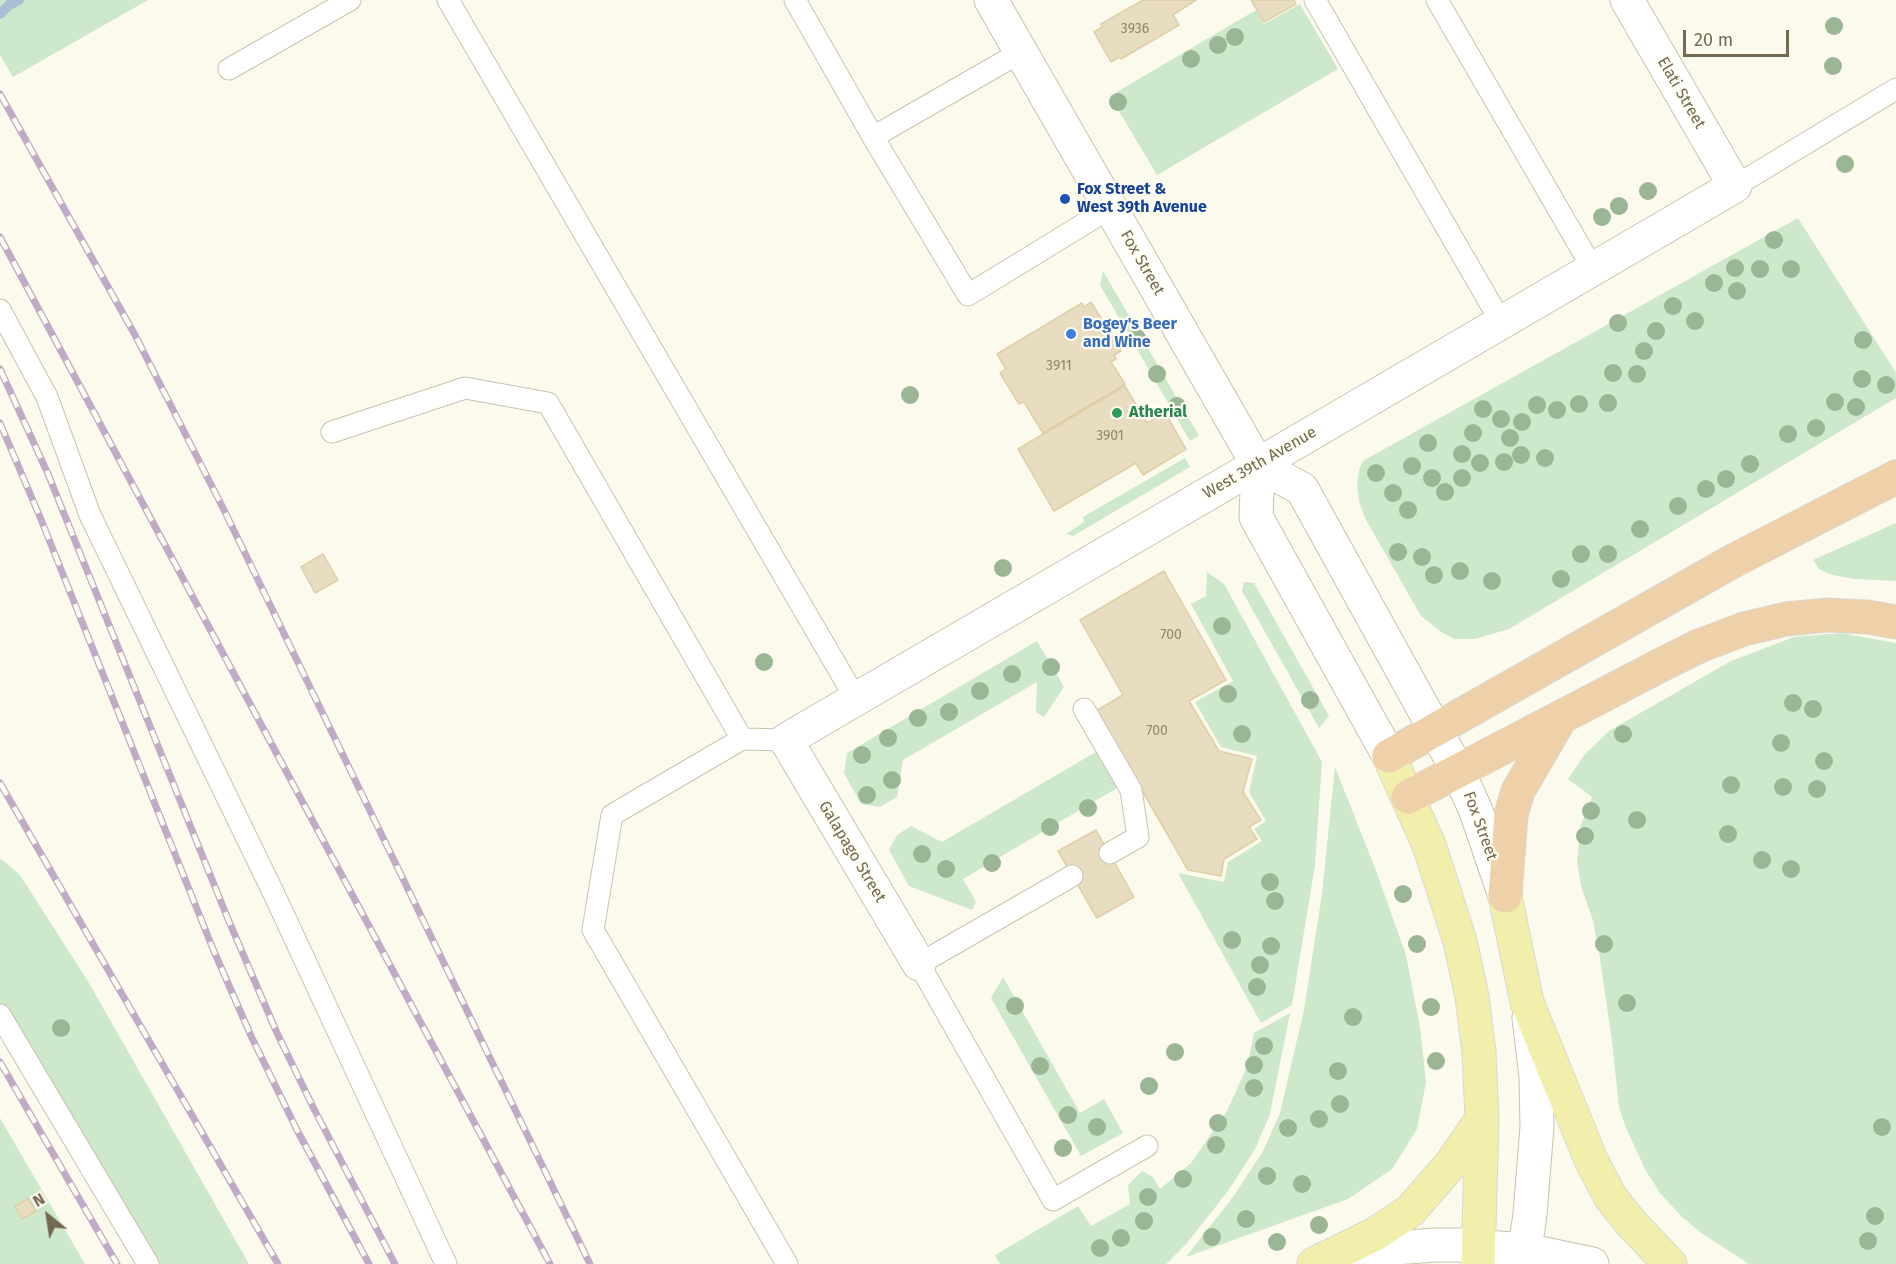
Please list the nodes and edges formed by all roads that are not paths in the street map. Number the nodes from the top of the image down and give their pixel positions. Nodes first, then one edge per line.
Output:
1 (350, 0) edge
2 (448, 0) edge
3 (795, 0) edge
4 (991, 0) edge
5 (1315, 0) edge
6 (1437, 0) edge
7 (1627, 0) edge
8 (1021, 52) junction
9 (228, 69) dead end
10 (1896, 89) edge
11 (873, 137) junction
12 (1735, 186) junction
13 (1110, 208) junction
14 (1593, 269) junction
15 (0, 310) edge
16 (1501, 322) junction
17 (333, 432) dead end
18 (1258, 465) junction
19 (1896, 477) edge
20 (1896, 492) edge
21 (1733, 561) junction
22 (1896, 622) edge
23 (856, 699) junction
24 (1084, 709) dead end
25 (1561, 718) junction
26 (1437, 729) junction
27 (742, 740) junction
28 (786, 740) junction
29 (1389, 756) junction
30 (1458, 771) junction
31 (1408, 797) junction
32 (1110, 853) dead end
33 (1072, 876) dead end
34 (1505, 896) junction
35 (919, 964) junction
36 (1527, 1002) junction
37 (0, 1015) edge
38 (1482, 1119) junction
39 (1147, 1146) dead end
40 (1479, 1255) edge
41 (1524, 1257) edge
42 (148, 1264) edge
43 (446, 1264) edge
44 (787, 1264) edge
45 (1314, 1264) edge
46 (1592, 1264) edge
47 (1670, 1264) edge

1 - 9 lane
2 - 23 lane
3 - 11 lane
4 - 8 street, Fox Street
5 - 16 lane
6 - 14 lane
7 - 12 street, Elati Street
8 - 11 lane
8 - 13 street, Fox Street
10 - 12 lane
11 - 13 lane
12 - 14 street, West 39th Avenue
13 - 18 street, Fox Street
14 - 16 street, West 39th Avenue
15 - 43 lane
16 - 18 street, West 39th Avenue
17 - 27 lane
18 - 23 street, West 39th Avenue
18 - 26 street, Fox Street
18 - 29 street
19 - 21 highway
20 - 21 highway
21 - 26 highway
22 - 25 highway
23 - 28 street, West 39th Avenue
24 - 32 lane
25 - 30 highway
25 - 34 highway
26 - 29 highway
26 - 30 street, Fox Street
27 - 28 lane
27 - 44 lane
28 - 35 street, Galapago Street
29 - 31 main road
30 - 31 highway
30 - 34 street, Fox Street
31 - 38 main road
33 - 35 lane
34 - 36 main road, Fox Street
35 - 39 lane
36 - 41 street, Fox Street
36 - 47 main road
37 - 42 lane
38 - 40 main road
38 - 45 main road
40 - 41 street
40 - 45 street
41 - 46 street

